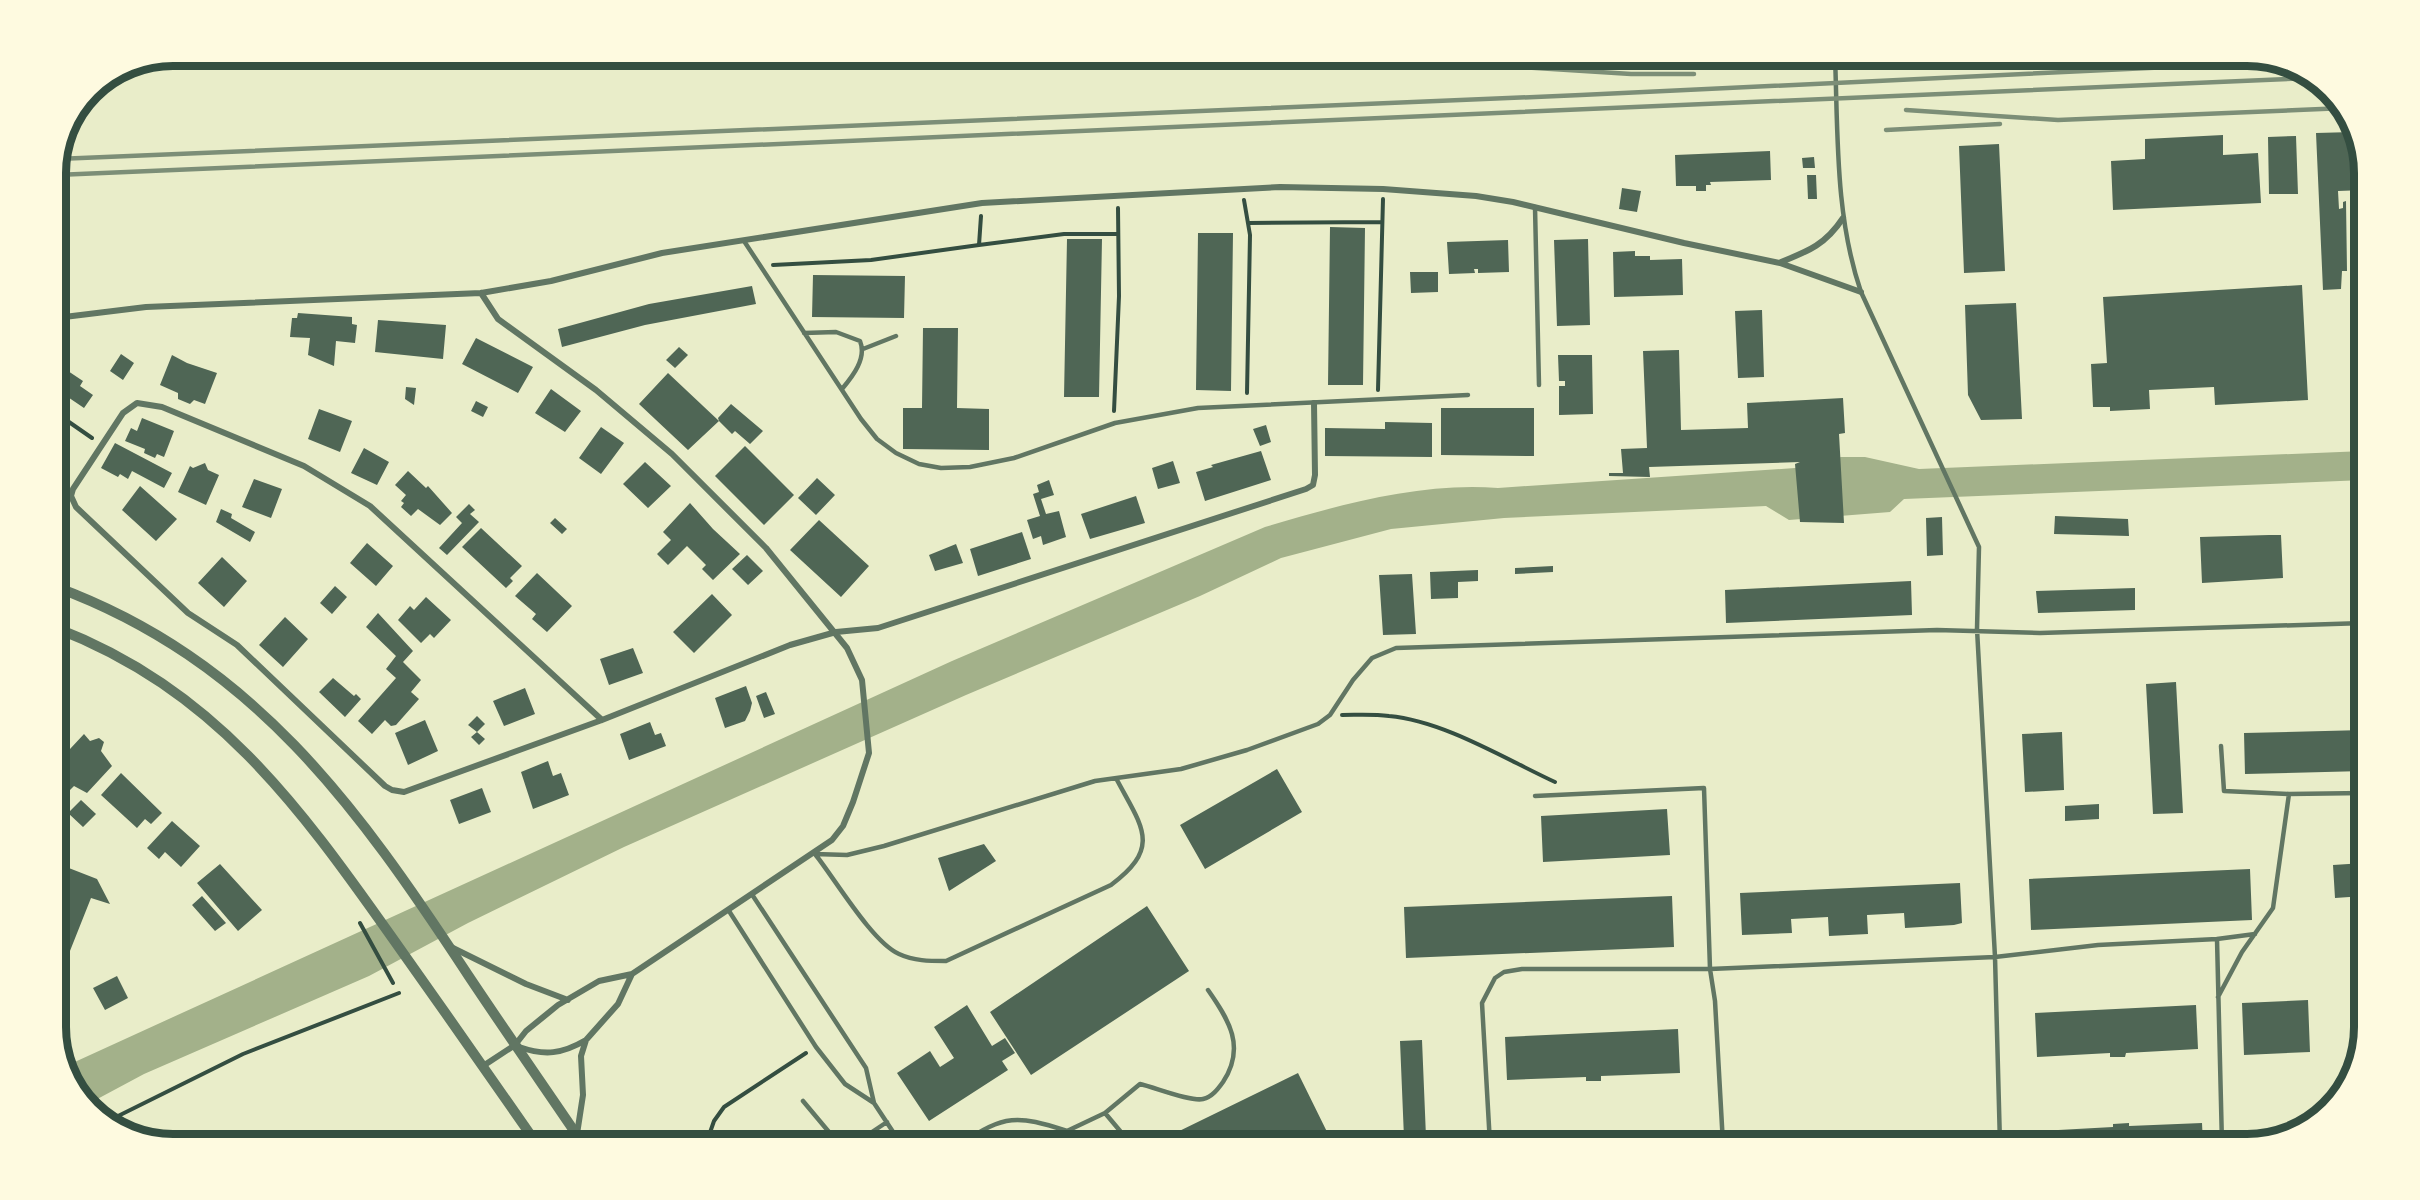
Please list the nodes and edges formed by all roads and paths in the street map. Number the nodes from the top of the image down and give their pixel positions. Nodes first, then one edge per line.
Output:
1 (1835, 66) edge
2 (1242, 188) junction
3 (1383, 189) junction
4 (1117, 195) junction
5 (982, 203) junction
6 (1535, 207) junction
7 (1843, 218) junction
8 (1382, 222) junction
9 (1248, 223) junction
10 (1118, 234) junction
11 (744, 241) junction
12 (979, 245) junction
13 (1780, 263) junction
14 (760, 266) junction
15 (1861, 292) junction
16 (481, 293) junction
17 (66, 316) edge
18 (804, 333) junction
19 (896, 336) dead end
20 (863, 349) junction
21 (1539, 385) dead end
22 (842, 389) junction
23 (1468, 394) dead end
24 (1378, 399) junction
25 (1314, 403) junction
26 (1247, 406) junction
27 (66, 420) edge
28 (1115, 423) junction
29 (101, 445) junction
30 (66, 591) edge
31 (2354, 623) edge
32 (1977, 629) junction
33 (836, 632) junction
34 (66, 633) edge
35 (1330, 715) junction
36 (602, 720) junction
37 (2221, 746) dead end
38 (1117, 780) junction
39 (1578, 793) junction
40 (2354, 793) edge
41 (2289, 794) junction
42 (1535, 796) dead end
43 (815, 854) junction
44 (753, 896) junction
45 (729, 911) junction
46 (360, 923) dead end
47 (2255, 934) junction
48 (2217, 939) junction
49 (450, 947) junction
50 (1995, 957) junction
51 (1710, 969) junction
52 (632, 974) junction
53 (393, 983) dead end
54 (1208, 990) dead end
55 (399, 993) dead end
56 (568, 1000) junction
57 (2217, 1000) junction
58 (586, 1040) junction
59 (515, 1046) junction
60 (816, 1047) junction
61 (483, 1066) junction
62 (803, 1101) dead end
63 (874, 1103) junction
64 (1105, 1113) junction
65 (115, 1117) edge
66 (887, 1122) junction
67 (1067, 1131) junction
68 (530, 1134) edge
69 (576, 1134) edge
70 (577, 1134) edge
71 (709, 1134) edge
72 (831, 1134) edge
73 (869, 1134) edge
74 (895, 1134) edge
75 (976, 1134) edge
76 (1067, 1134) edge
77 (1123, 1134) edge
78 (1489, 1134) edge
79 (1722, 1134) edge
80 (2000, 1134) edge
81 (2222, 1134) edge

1 - 7 lane
2 - 3 street
2 - 4 street
2 - 9 path
3 - 6 street
3 - 8 path
4 - 5 street
4 - 10 path
5 - 11 street
5 - 12 path
6 - 13 street
6 - 21 lane
7 - 13 street
7 - 15 lane
8 - 9 path
8 - 24 path
9 - 26 path
10 - 12 path
10 - 28 path
11 - 14 lane
11 - 16 street
12 - 14 path
13 - 15 street
14 - 18 lane
15 - 32 lane
16 - 17 street
16 - 33 street
18 - 20 lane
18 - 22 lane
19 - 20 lane
20 - 22 lane
22 - 28 lane
23 - 24 lane
24 - 25 lane
25 - 26 lane
25 - 33 street
26 - 28 lane
27 - 29 path
29 - 36 street
29 - 36 street
30 - 49 street
31 - 32 lane
32 - 35 lane
32 - 50 lane
33 - 36 street
33 - 43 street
34 - 61 street
35 - 38 lane
35 - 39 path
37 - 41 lane
38 - 43 lane
38 - 43 lane
39 - 42 lane
39 - 51 lane
40 - 41 lane
41 - 47 lane
43 - 44 street
44 - 45 street
44 - 63 lane
45 - 52 street
45 - 60 lane
46 - 53 path
47 - 48 lane
47 - 57 lane
48 - 50 lane
48 - 57 lane
49 - 56 street
49 - 59 street
50 - 51 lane
50 - 80 lane
51 - 78 lane
51 - 79 lane
52 - 56 street
52 - 58 street
54 - 64 lane
55 - 65 path
56 - 59 street
57 - 81 lane
58 - 59 street
58 - 70 street
59 - 61 street
59 - 69 street
60 - 63 lane
60 - 71 path
61 - 68 street
62 - 72 lane
63 - 66 lane
64 - 67 lane
64 - 77 lane
66 - 73 lane
66 - 74 lane
67 - 75 lane
67 - 76 lane

